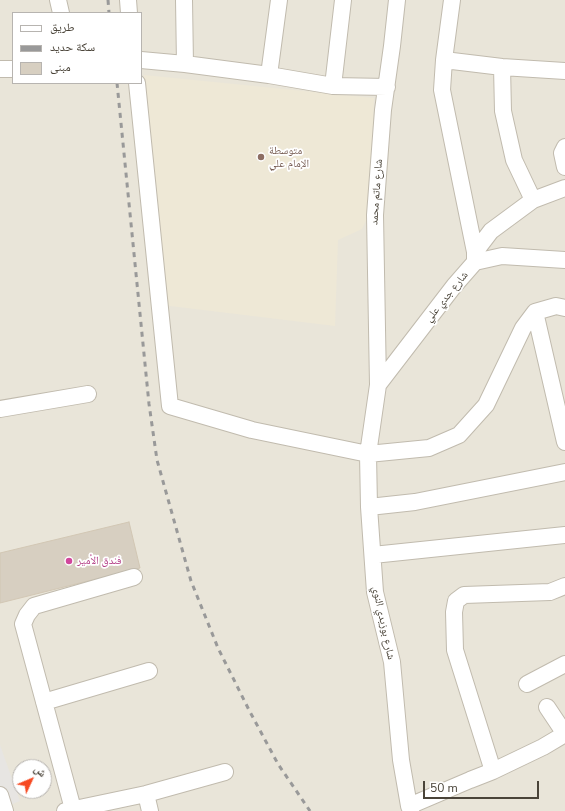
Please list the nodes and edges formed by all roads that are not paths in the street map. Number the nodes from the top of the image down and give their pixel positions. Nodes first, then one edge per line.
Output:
1 (58, 0) edge
2 (128, 0) edge
3 (184, 0) edge
4 (280, 0) edge
5 (343, 0) edge
6 (397, 0) edge
7 (452, 0) edge
8 (61, 12) edge
9 (129, 12) edge
10 (142, 60) edge
11 (444, 60) junction
12 (185, 64) junction
13 (502, 67) junction
14 (0, 69) edge
15 (12, 69) edge
16 (565, 70) edge
17 (269, 75) junction
18 (137, 84) edge
19 (333, 86) junction
20 (387, 87) junction
21 (565, 147) edge
22 (565, 167) edge
23 (565, 188) edge
24 (533, 200) junction
25 (475, 257) junction
26 (565, 260) edge
27 (565, 308) edge
28 (535, 312) junction
29 (378, 385) junction
30 (88, 394) dead end
31 (0, 409) edge
32 (565, 442) edge
33 (368, 454) junction
34 (565, 472) edge
35 (370, 507) junction
36 (565, 535) edge
37 (373, 555) junction
38 (134, 577) dead end
39 (565, 586) edge
40 (565, 664) edge
41 (149, 671) dead end
42 (527, 684) dead end
43 (44, 702) junction
44 (547, 707) dead end
45 (565, 734) edge
46 (493, 771) junction
47 (225, 772) dead end
48 (146, 794) junction
49 (0, 795) edge
50 (79, 809) edge
51 (410, 809) edge
52 (5, 811) edge
53 (150, 811) edge

1 - 8 street
2 - 9 street
3 - 12 street
4 - 17 street
5 - 19 street
6 - 20 street, شارع ماتم محمد
7 - 11 street
10 - 12 street
11 - 13 street
11 - 25 street
12 - 17 street
13 - 16 street
13 - 24 street
14 - 15 street
17 - 19 street
18 - 33 street
19 - 20 street
20 - 29 street, شارع ماتم محمد
21 - 22 street
23 - 24 street
24 - 25 street
25 - 26 street, شارع جدي علي
25 - 29 street, شارع جدي علي
27 - 28 street
28 - 32 street
28 - 33 street
29 - 33 street, شارع بوزيدي النوي
30 - 31 street
33 - 35 street, شارع بوزيدي النوي
34 - 35 street
35 - 37 street, شارع بوزيدي النوي
36 - 37 street
37 - 51 street, شارع بوزيدي النوي
38 - 43 street
39 - 46 street
40 - 42 street
41 - 43 street
43 - 50 street
44 - 45 street
45 - 46 street
46 - 51 street
47 - 48 street
48 - 50 street
48 - 53 street
49 - 52 street

